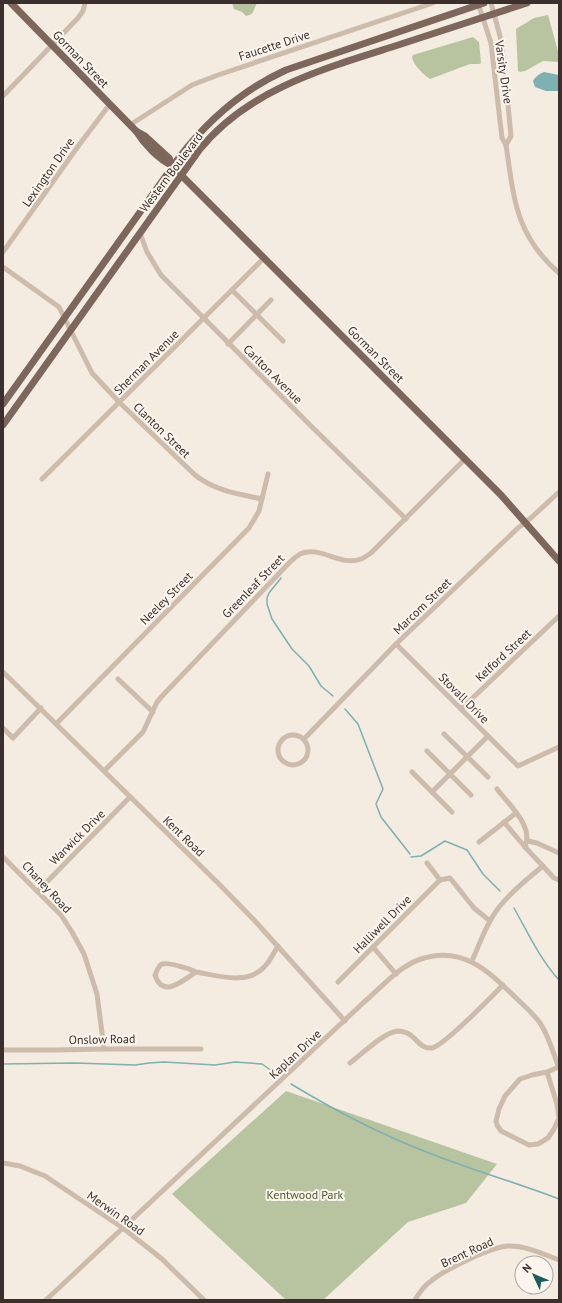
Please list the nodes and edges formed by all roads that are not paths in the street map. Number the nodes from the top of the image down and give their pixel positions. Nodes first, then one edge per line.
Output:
1 (11, 3) edge
2 (85, 3) edge
3 (433, 3) edge
4 (491, 3) edge
5 (527, 3) edge
6 (480, 4) edge
7 (494, 14) junction
8 (483, 17) junction
9 (52, 46) junction
10 (3, 96) edge
11 (110, 104) junction
12 (130, 125) junction
13 (506, 145) junction
14 (173, 166) junction
15 (181, 175) junction
16 (140, 233) junction
17 (3, 252) edge
18 (264, 258) junction
19 (3, 267) edge
20 (559, 273) edge
21 (232, 290) junction
22 (271, 300) dead end
23 (256, 315) junction
24 (65, 318) junction
25 (204, 319) junction
26 (71, 331) junction
27 (283, 341) dead end
28 (228, 344) junction
29 (120, 402) junction
30 (3, 404) edge
31 (3, 425) edge
32 (465, 459) junction
33 (268, 474) dead end
34 (42, 479) dead end
35 (559, 492) edge
36 (262, 499) junction
37 (406, 519) junction
38 (526, 522) junction
39 (559, 561) edge
40 (559, 616) edge
41 (396, 644) junction
42 (3, 672) edge
43 (118, 679) dead end
44 (41, 708) junction
45 (460, 709) junction
46 (153, 712) junction
47 (56, 724) junction
48 (3, 728) edge
49 (444, 734) dead end
50 (488, 736) junction
51 (304, 739) junction
52 (559, 748) edge
53 (427, 752) dead end
54 (467, 756) junction
55 (104, 771) junction
56 (412, 772) dead end
57 (450, 774) junction
58 (488, 777) dead end
59 (497, 789) dead end
60 (432, 792) junction
61 (471, 795) dead end
62 (130, 797) junction
63 (452, 812) dead end
64 (516, 813) junction
65 (504, 822) junction
66 (528, 841) junction
67 (480, 842) dead end
68 (525, 847) junction
69 (559, 853) edge
70 (3, 857) edge
71 (427, 863) dead end
72 (543, 866) junction
73 (440, 880) junction
74 (559, 880) edge
75 (38, 891) junction
76 (490, 921) junction
77 (278, 946) junction
78 (373, 947) junction
79 (472, 962) junction
80 (196, 972) junction
81 (396, 974) junction
82 (338, 982) dead end
83 (503, 985) junction
84 (345, 1021) junction
85 (104, 1048) junction
86 (201, 1049) dead end
87 (3, 1050) edge
88 (350, 1063) dead end
89 (559, 1068) edge
90 (547, 1072) junction
91 (3, 1163) edge
92 (123, 1228) junction
93 (559, 1260) edge
94 (202, 1299) edge
95 (46, 1300) edge
96 (415, 1300) edge

1 - 9 main road, Gorman Street
2 - 9 street
3 - 12 street, Faucette Drive
4 - 7 street, Varsity Drive
5 - 7 main road, Western Boulevard
6 - 8 street, Varsity Drive
6 - 14 main road, Western Boulevard
7 - 8 main road, Western Boulevard
7 - 13 street, Varsity Drive
8 - 13 street, Varsity Drive
8 - 15 main road, Western Boulevard
9 - 10 street
9 - 11 main road, Gorman Street
11 - 12 main road, Gorman Street
11 - 17 street, Lexington Drive
12 - 14 main road, Gorman Street
13 - 20 street, Varsity Drive
14 - 15 main road, Gorman Street
14 - 24 main road, Western Boulevard
15 - 16 main road, Western Boulevard
15 - 18 main road, Gorman Street
16 - 25 street, Carlton Avenue
16 - 26 main road, Western Boulevard
18 - 21 street, Sherman Avenue
18 - 32 main road, Gorman Street
19 - 24 street, Clanton Street
21 - 23 street
21 - 25 street, Sherman Avenue
22 - 23 street
23 - 27 street
23 - 28 street
24 - 26 street, Clanton Street
24 - 30 main road, Western Boulevard
25 - 28 street, Carlton Avenue
25 - 29 street, Sherman Avenue
26 - 29 street, Clanton Street
26 - 31 main road, Western Boulevard
28 - 37 street, Carlton Avenue
29 - 34 street, Sherman Avenue
29 - 36 street, Clanton Street
32 - 37 street, Greenleaf Street
32 - 38 main road, Gorman Street
33 - 36 street, Neeley Street
35 - 38 street, Marcom Street
36 - 47 street, Neeley Street
37 - 46 street, Greenleaf Street
38 - 39 main road, Gorman Street
38 - 41 street, Marcom Street
40 - 45 street, Kelford Street
41 - 45 street, Stovall Drive
41 - 51 street, Marcom Street
42 - 44 street, Kent Road
43 - 46 street
44 - 47 street, Kent Road
44 - 48 street
45 - 50 street, Stovall Drive
46 - 55 street, Greenleaf Street
47 - 55 street, Kent Road
49 - 54 street
50 - 52 street, Stovall Drive
50 - 54 street
51 - 51 street
53 - 57 street
54 - 57 street
54 - 58 street
55 - 62 street, Kent Road
56 - 60 street
57 - 60 street
57 - 61 street
59 - 64 street
60 - 63 street
62 - 75 street, Warwick Drive
62 - 77 street, Kent Road
64 - 65 street
64 - 66 street
65 - 67 street
65 - 68 street
66 - 68 street
66 - 69 street
68 - 72 street
70 - 75 street, Chaney Road
71 - 73 street
72 - 74 street
72 - 76 street
73 - 76 street
73 - 78 street, Halliwell Drive
75 - 85 street, Chaney Road
76 - 79 street
77 - 80 street
77 - 84 street, Kent Road
78 - 81 street
78 - 82 street, Halliwell Drive
79 - 81 street, Kaplan Drive
79 - 83 street, Kaplan Drive
80 - 80 street
81 - 84 street, Kaplan Drive
83 - 88 street
83 - 89 street, Kaplan Drive
84 - 92 street, Kaplan Drive
85 - 86 street, Onslow Road
85 - 87 street, Onslow Road
89 - 90 street
90 - 90 street
91 - 92 street, Merwin Road
92 - 94 street, Merwin Road
92 - 95 street, Kaplan Drive
93 - 96 street, Brent Road

